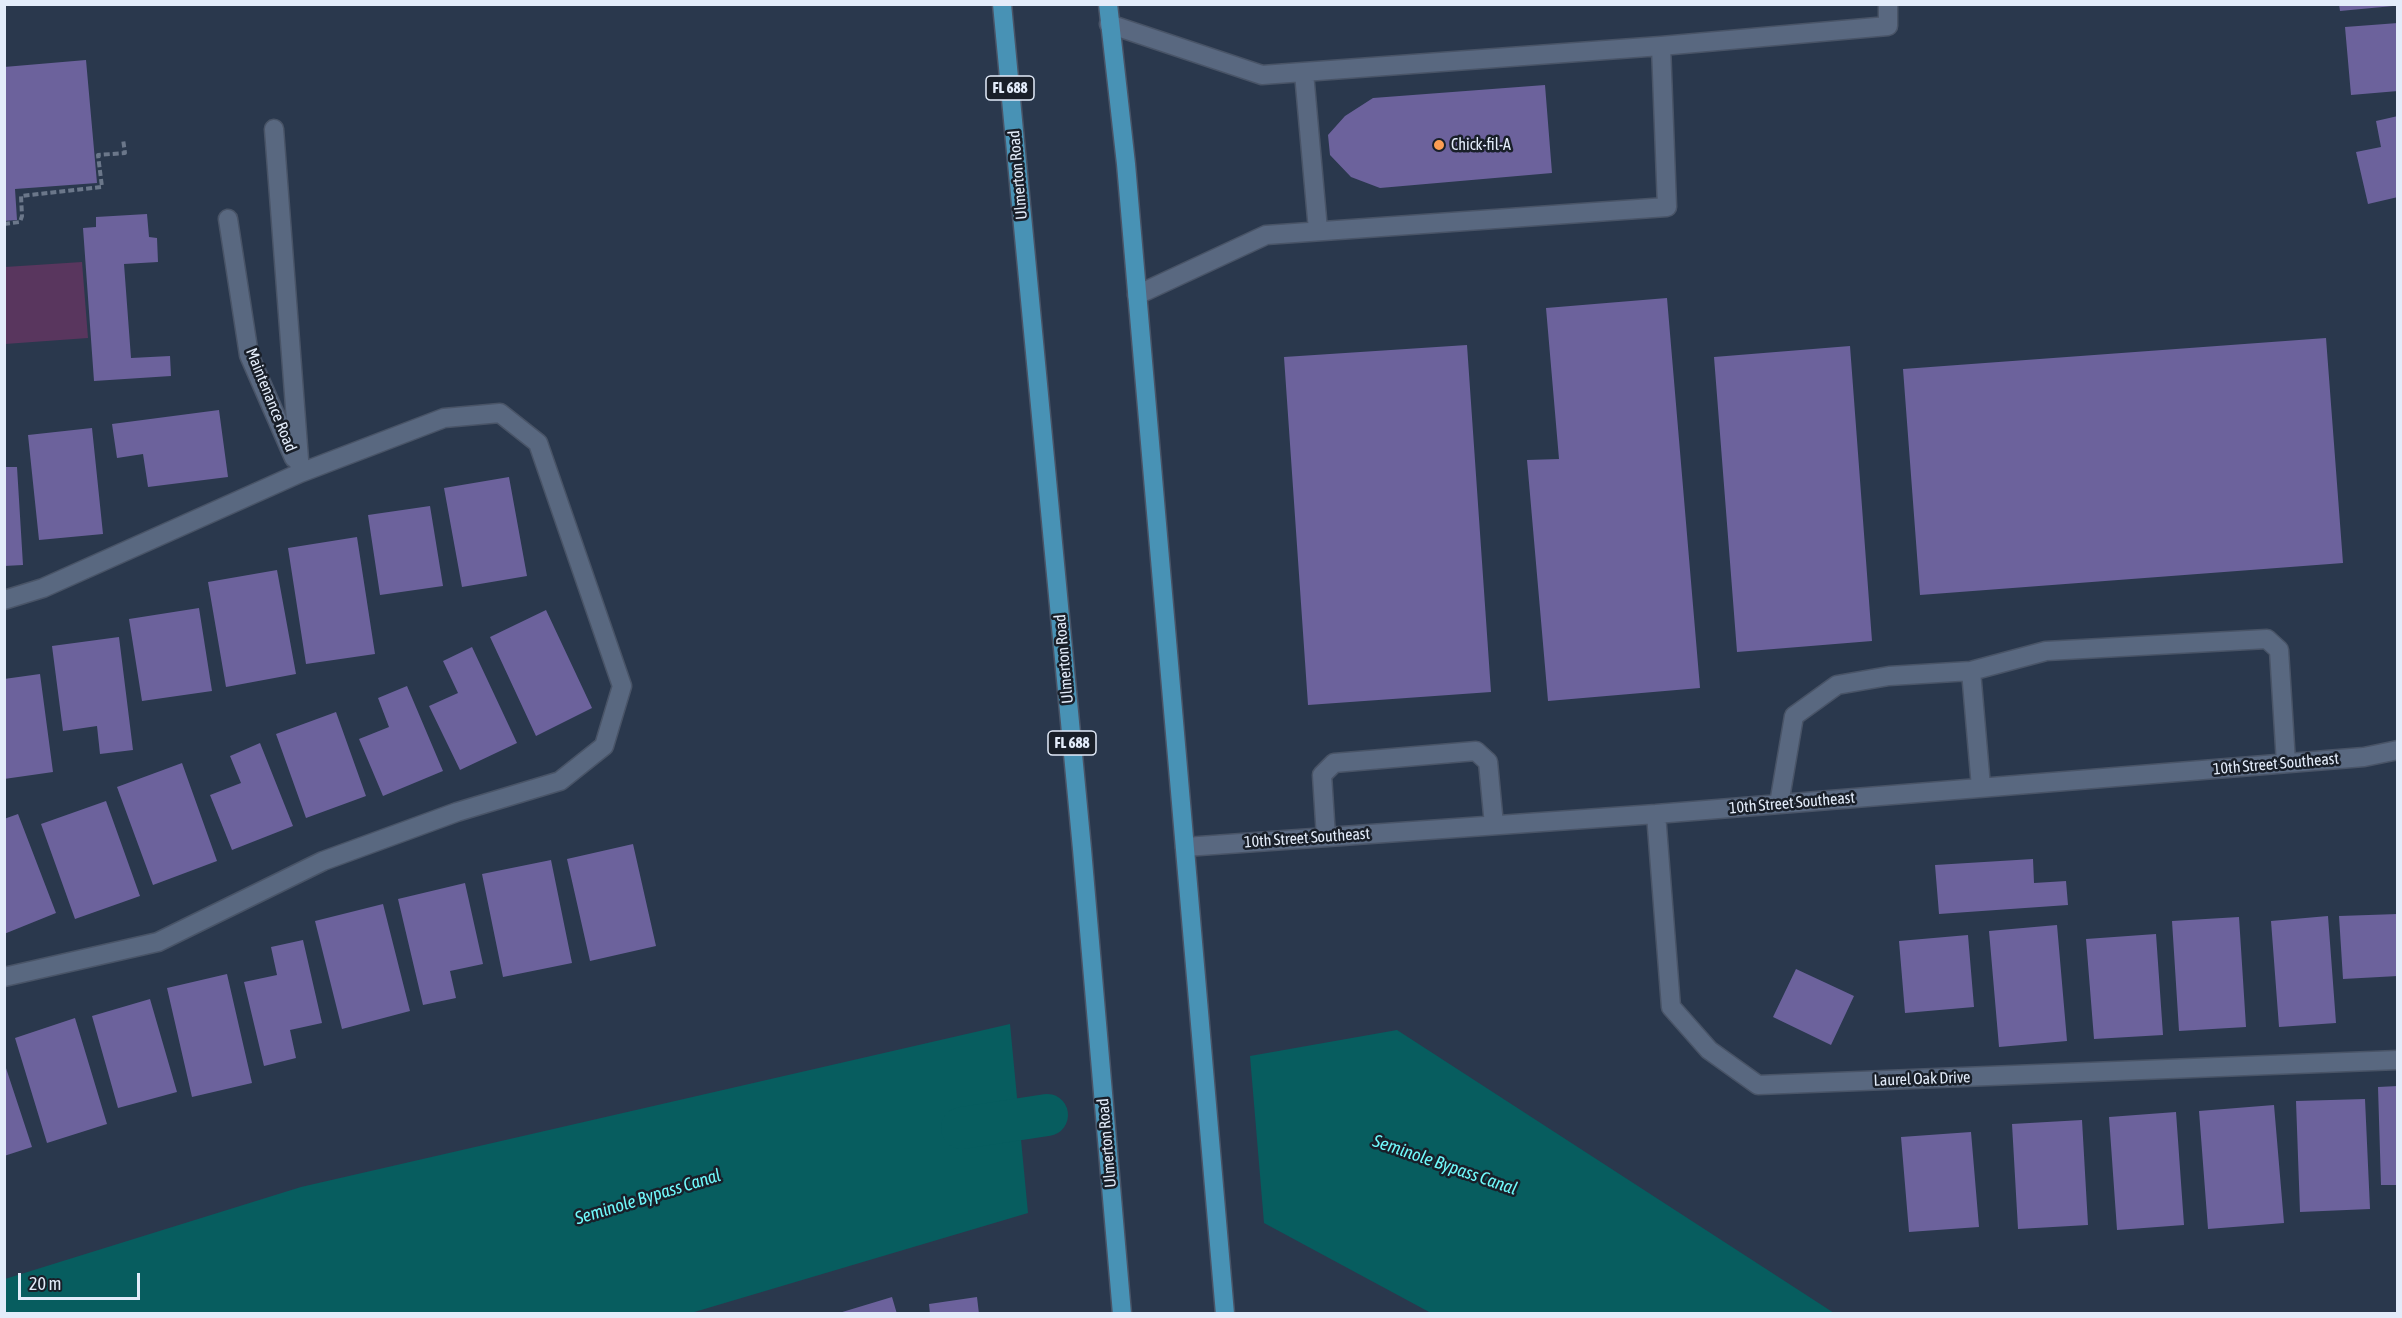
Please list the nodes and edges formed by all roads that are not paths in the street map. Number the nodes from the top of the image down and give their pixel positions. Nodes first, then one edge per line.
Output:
1 (1002, 4) edge
2 (1108, 4) edge
3 (1888, 4) edge
4 (1109, 24) junction
5 (1661, 46) junction
6 (1304, 73) junction
7 (274, 129) dead end
8 (228, 219) dead end
9 (1318, 230) junction
10 (1137, 295) junction
11 (300, 473) junction
12 (4, 600) edge
13 (1971, 671) junction
14 (2397, 750) edge
15 (2286, 763) junction
16 (1981, 788) junction
17 (1779, 804) junction
18 (1656, 814) junction
19 (1494, 825) junction
20 (1326, 837) junction
21 (1185, 847) junction
22 (4, 977) edge
23 (2397, 1060) edge
24 (1122, 1314) edge
25 (1225, 1314) edge

1 - 24 main road, Ulmerton Road / FL 688
2 - 4 main road
3 - 5 street
4 - 6 street
4 - 10 main road
5 - 6 street
5 - 9 street
6 - 9 street
7 - 11 street
8 - 11 street, Maintenance Road
9 - 10 street
10 - 21 main road
11 - 12 street
11 - 22 street
13 - 15 street
13 - 16 street
13 - 17 street
14 - 15 street, 10th Street Southeast
15 - 16 street, 10th Street Southeast
16 - 17 street, 10th Street Southeast
17 - 18 street, 10th Street Southeast
18 - 19 street, 10th Street Southeast
18 - 23 street, Laurel Oak Drive
19 - 20 street, 10th Street Southeast
19 - 20 street
20 - 21 street, 10th Street Southeast
21 - 25 main road

